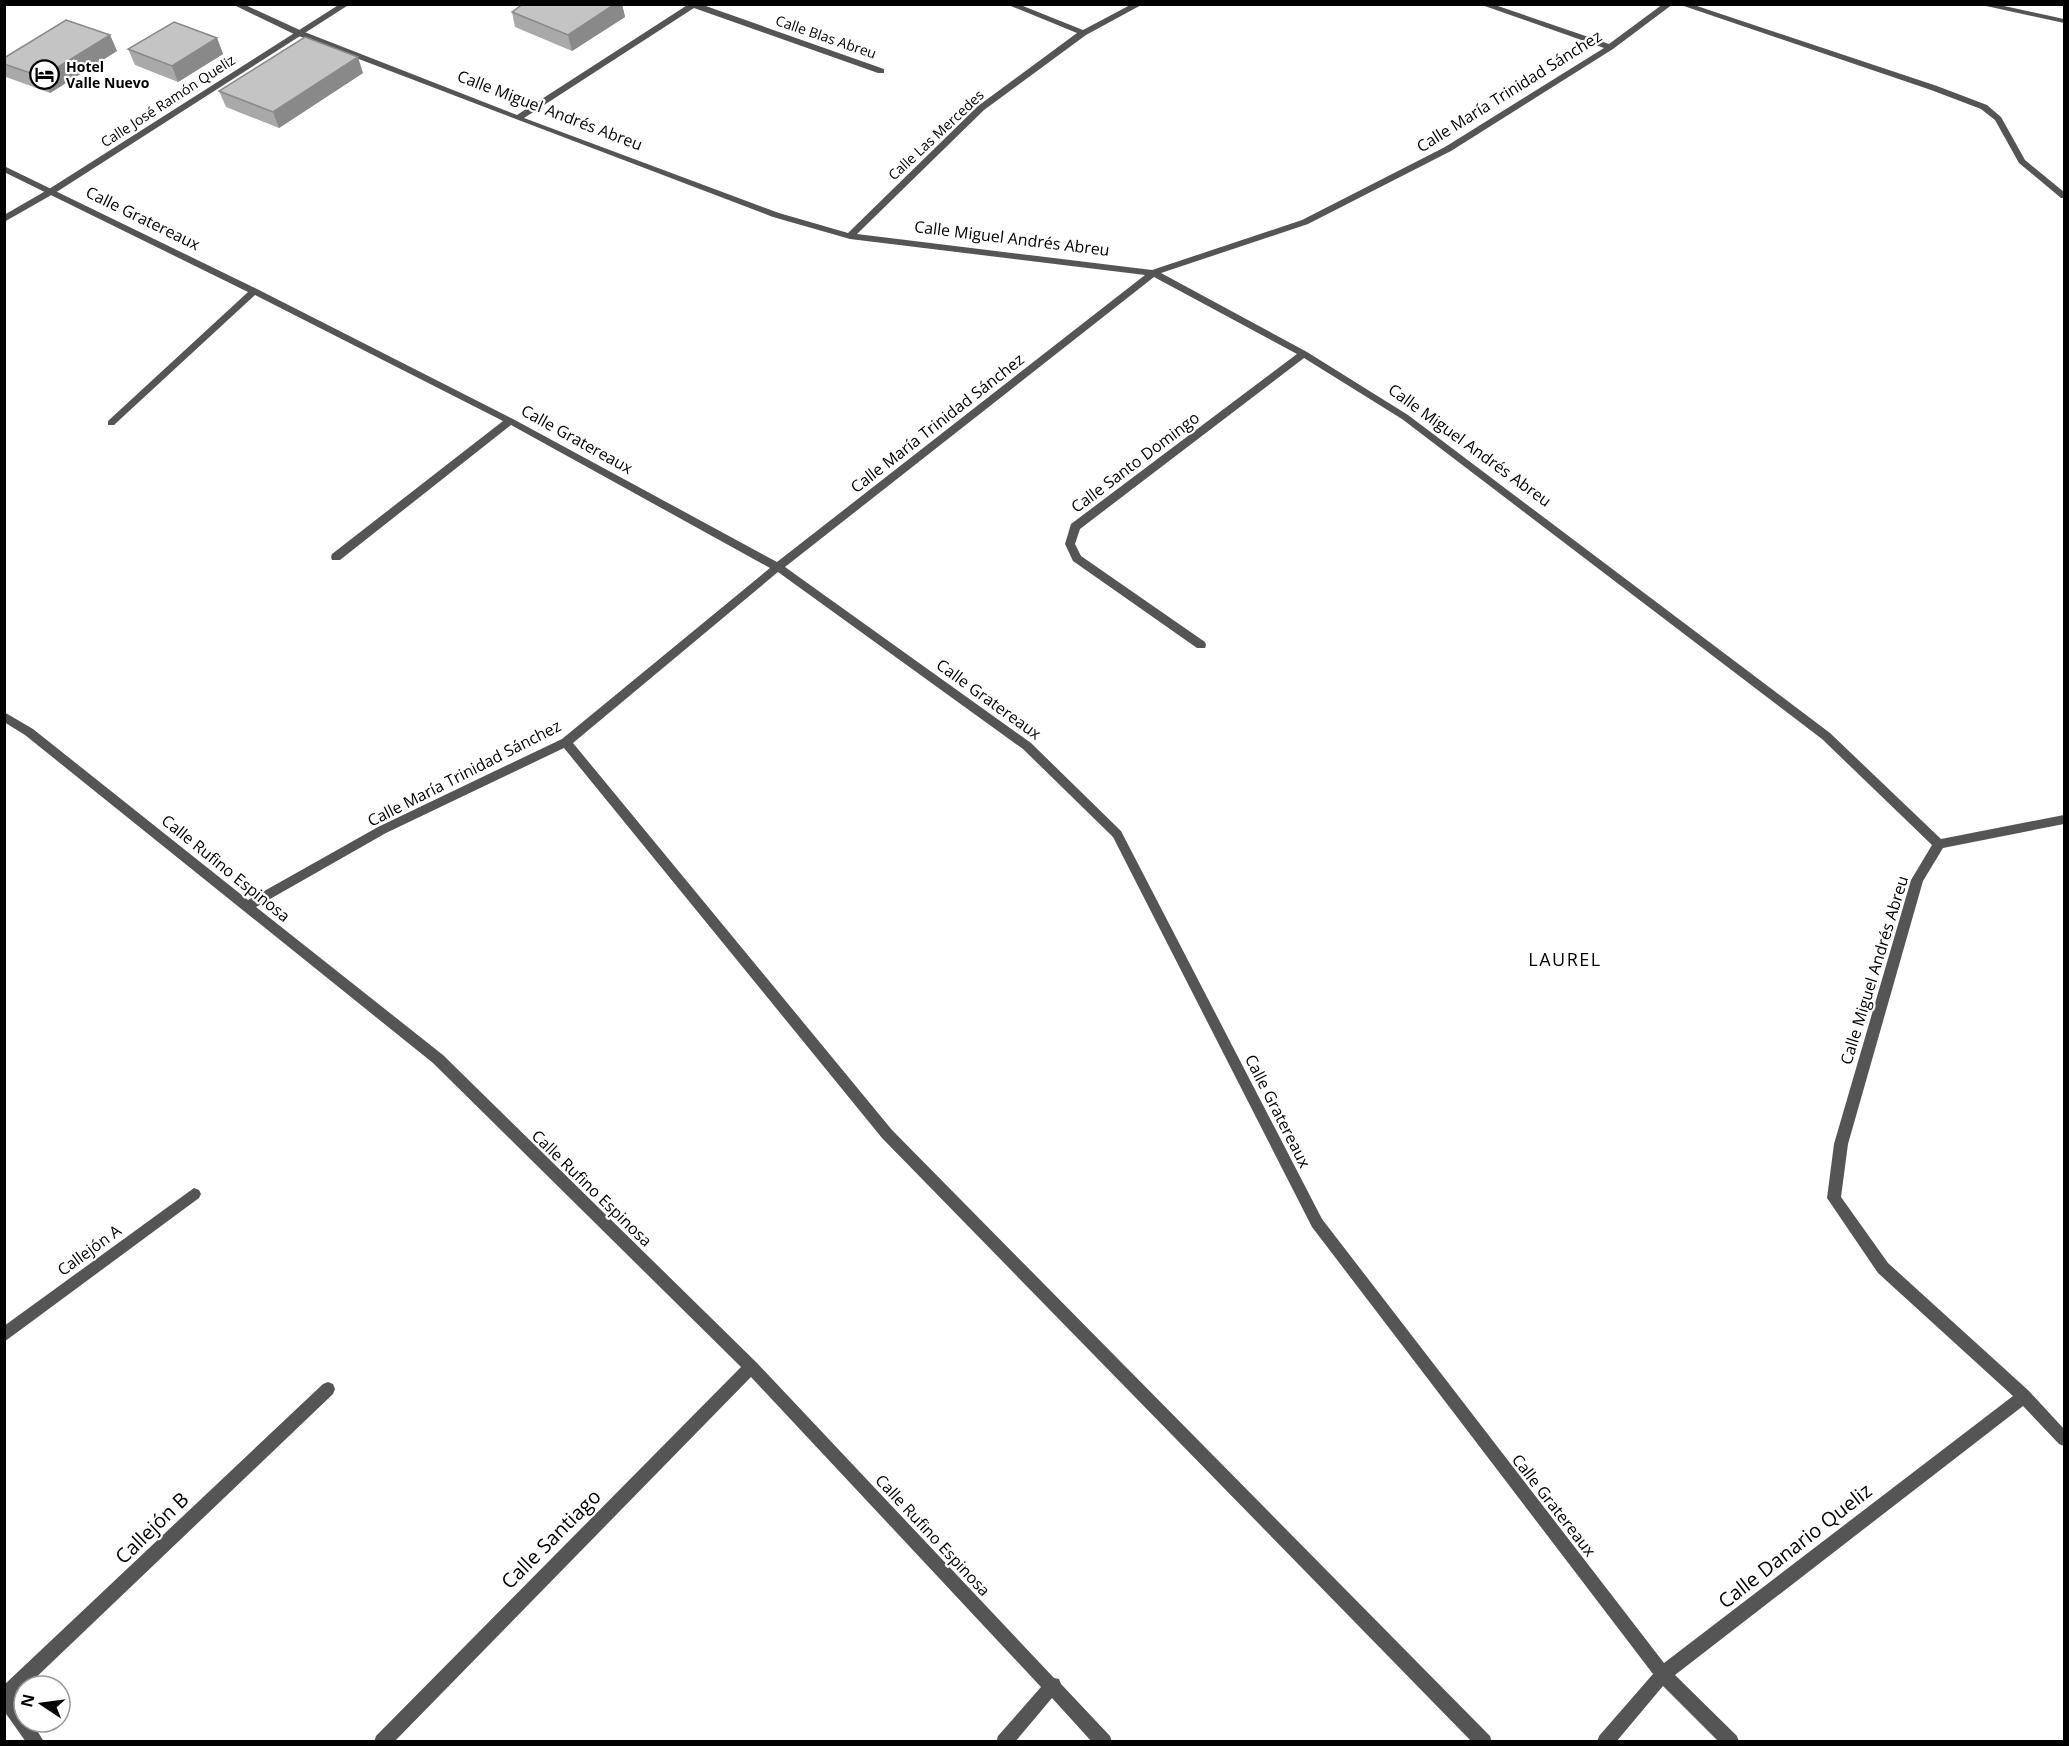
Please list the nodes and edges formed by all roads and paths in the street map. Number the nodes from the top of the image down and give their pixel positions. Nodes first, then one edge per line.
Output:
1 (236, 4) edge
2 (346, 4) edge
3 (1010, 4) edge
4 (1138, 4) edge
5 (1483, 4) edge
6 (1669, 4) edge
7 (1682, 4) edge
8 (1981, 4) edge
9 (694, 5) edge
10 (2064, 21) edge
11 (299, 33) junction
12 (1083, 33) junction
13 (1610, 47) junction
14 (881, 71) dead end
15 (518, 118) junction
16 (4, 168) edge
17 (52, 191) junction
18 (2064, 196) edge
19 (4, 219) edge
20 (850, 236) junction
21 (1153, 273) junction
22 (254, 291) junction
23 (1304, 354) junction
24 (510, 421) junction
25 (111, 423) dead end
26 (336, 557) dead end
27 (778, 567) junction
28 (1201, 645) dead end
29 (4, 716) edge
30 (566, 741) junction
31 (2064, 819) edge
32 (1939, 844) junction
33 (247, 906) junction
34 (194, 1194) dead end
35 (4, 1335) edge
36 (751, 1367) junction
37 (328, 1389) dead end
38 (2024, 1396) junction
39 (2064, 1439) edge
40 (1663, 1674) junction
41 (1053, 1685) junction
42 (5, 1696) edge
43 (36, 1742) edge
44 (382, 1742) edge
45 (1004, 1742) edge
46 (1104, 1742) edge
47 (1484, 1742) edge
48 (1605, 1742) edge
49 (1731, 1742) edge

1 - 11 street, Calle Miguel Andrés Abreu
2 - 11 street, Calle José Ramón Queliz
3 - 12 street
4 - 12 street, Calle Las Mercedes
5 - 13 street
6 - 13 street, Calle María Trinidad Sánchez
7 - 18 street
8 - 10 street
9 - 14 street, Calle Blas Abreu
9 - 15 street
11 - 15 street, Calle Miguel Andrés Abreu
11 - 17 street, Calle José Ramón Queliz
12 - 20 street, Calle Las Mercedes
13 - 21 street, Calle María Trinidad Sánchez
15 - 20 street, Calle Miguel Andrés Abreu
16 - 17 street, Calle Gratereaux
17 - 19 street, Calle José Ramón Queliz
17 - 22 street, Calle Gratereaux
20 - 21 street, Calle Miguel Andrés Abreu
21 - 23 street, Calle Miguel Andrés Abreu
21 - 27 street, Calle María Trinidad Sánchez
22 - 24 street, Calle Gratereaux
22 - 25 street
23 - 28 street, Calle Santo Domingo
23 - 32 street, Calle Miguel Andrés Abreu
24 - 26 street
24 - 27 street, Calle Gratereaux
27 - 30 street, Calle María Trinidad Sánchez
27 - 40 street, Calle Gratereaux
29 - 33 street, Calle Rufino Espinosa
30 - 33 street, Calle María Trinidad Sánchez
30 - 47 street
31 - 32 street
32 - 38 street, Calle Miguel Andrés Abreu
33 - 36 street, Calle Rufino Espinosa
34 - 35 street, Callejón A
36 - 41 street, Calle Rufino Espinosa
36 - 44 street, Calle Santiago
37 - 42 street, Callejón B
38 - 39 street, Calle Miguel Andrés Abreu
38 - 40 street, Calle Danario Queliz
40 - 48 street, Calle Danario Queliz
40 - 49 street, Calle Gratereaux
41 - 45 street
41 - 46 street, Calle Rufino Espinosa
42 - 43 street

